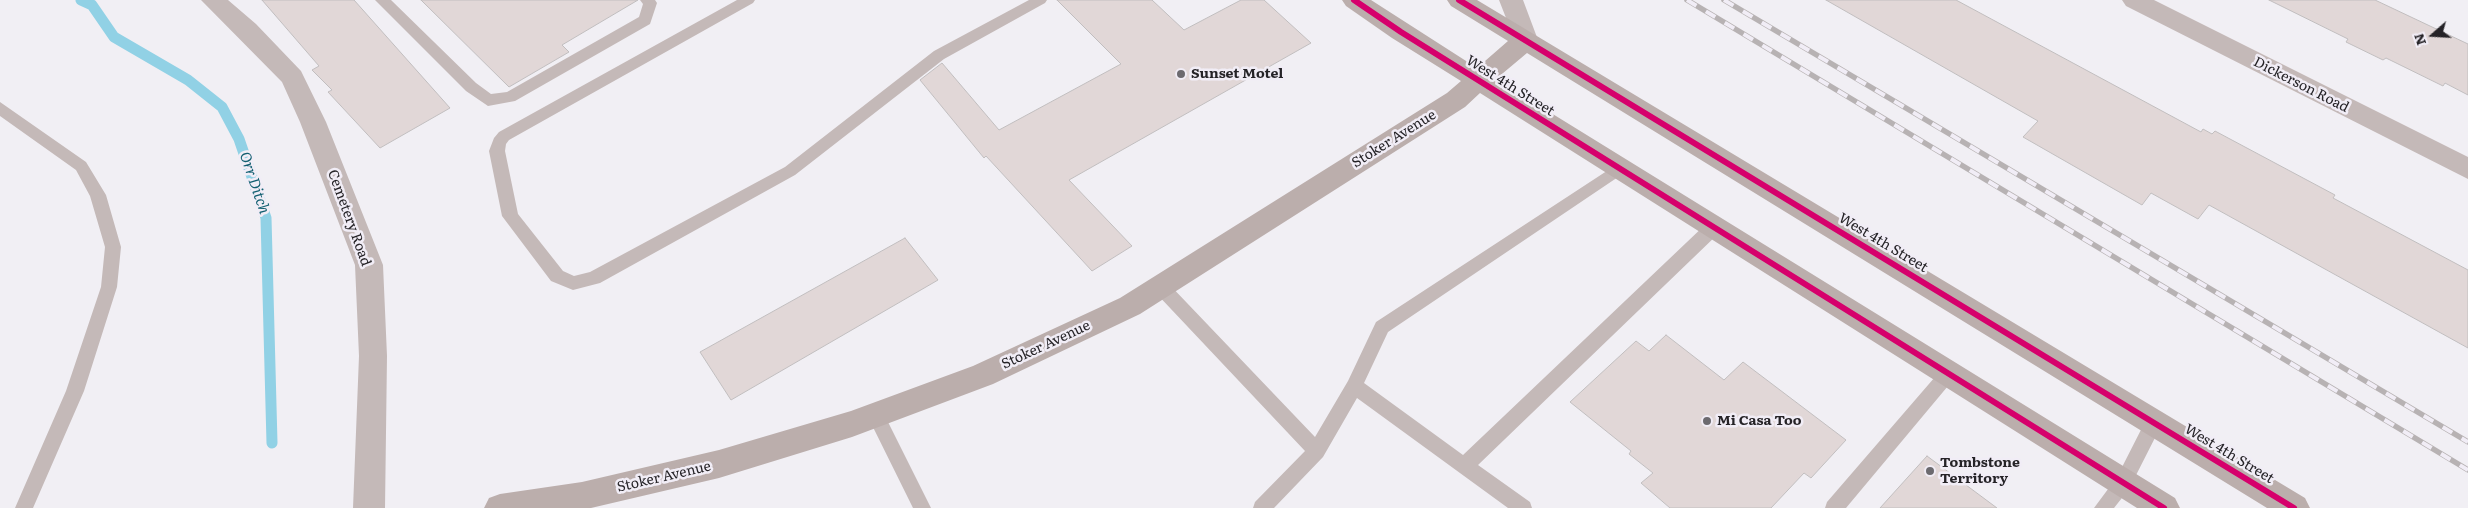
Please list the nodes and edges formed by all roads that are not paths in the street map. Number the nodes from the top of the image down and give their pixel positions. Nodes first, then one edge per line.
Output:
1 (213, 0) edge
2 (382, 0) edge
3 (647, 0) edge
4 (748, 0) edge
5 (1040, 0) edge
6 (1354, 0) edge
7 (1459, 0) edge
8 (1511, 0) edge
9 (2134, 0) edge
10 (1526, 40) junction
11 (1480, 81) junction
12 (0, 108) edge
13 (1619, 168) junction
14 (2468, 169) edge
15 (1713, 228) junction
16 (1160, 286) junction
17 (1947, 375) junction
18 (1354, 386) junction
19 (876, 415) junction
20 (2154, 422) junction
21 (1317, 452) junction
22 (1465, 465) junction
23 (2123, 483) junction
24 (24, 508) edge
25 (369, 508) edge
26 (500, 508) edge
27 (922, 508) edge
28 (1262, 508) edge
29 (1522, 508) edge
30 (1834, 508) edge
31 (2103, 508) edge
32 (2164, 508) edge
33 (2294, 508) edge

1 - 25 street, Cemetery Road
2 - 3 lane
4 - 5 lane
6 - 11 main road, West 4th Street
7 - 10 main road, West 4th Street
8 - 10 street
9 - 14 street, Dickerson Road
10 - 11 main road, Stoker Avenue
10 - 20 main road, West 4th Street
11 - 13 main road, West 4th Street
11 - 16 main road, Stoker Avenue
12 - 24 lane
13 - 15 main road, West 4th Street
13 - 18 lane
15 - 17 main road, West 4th Street
15 - 22 lane
16 - 19 main road, Stoker Avenue
16 - 21 lane
17 - 23 main road, West 4th Street
17 - 30 lane
18 - 21 lane
18 - 22 lane
19 - 26 main road, Stoker Avenue
19 - 27 lane
20 - 23 lane
20 - 33 main road, West 4th Street
21 - 28 lane
22 - 29 lane
23 - 31 lane
23 - 32 main road, West 4th Street

